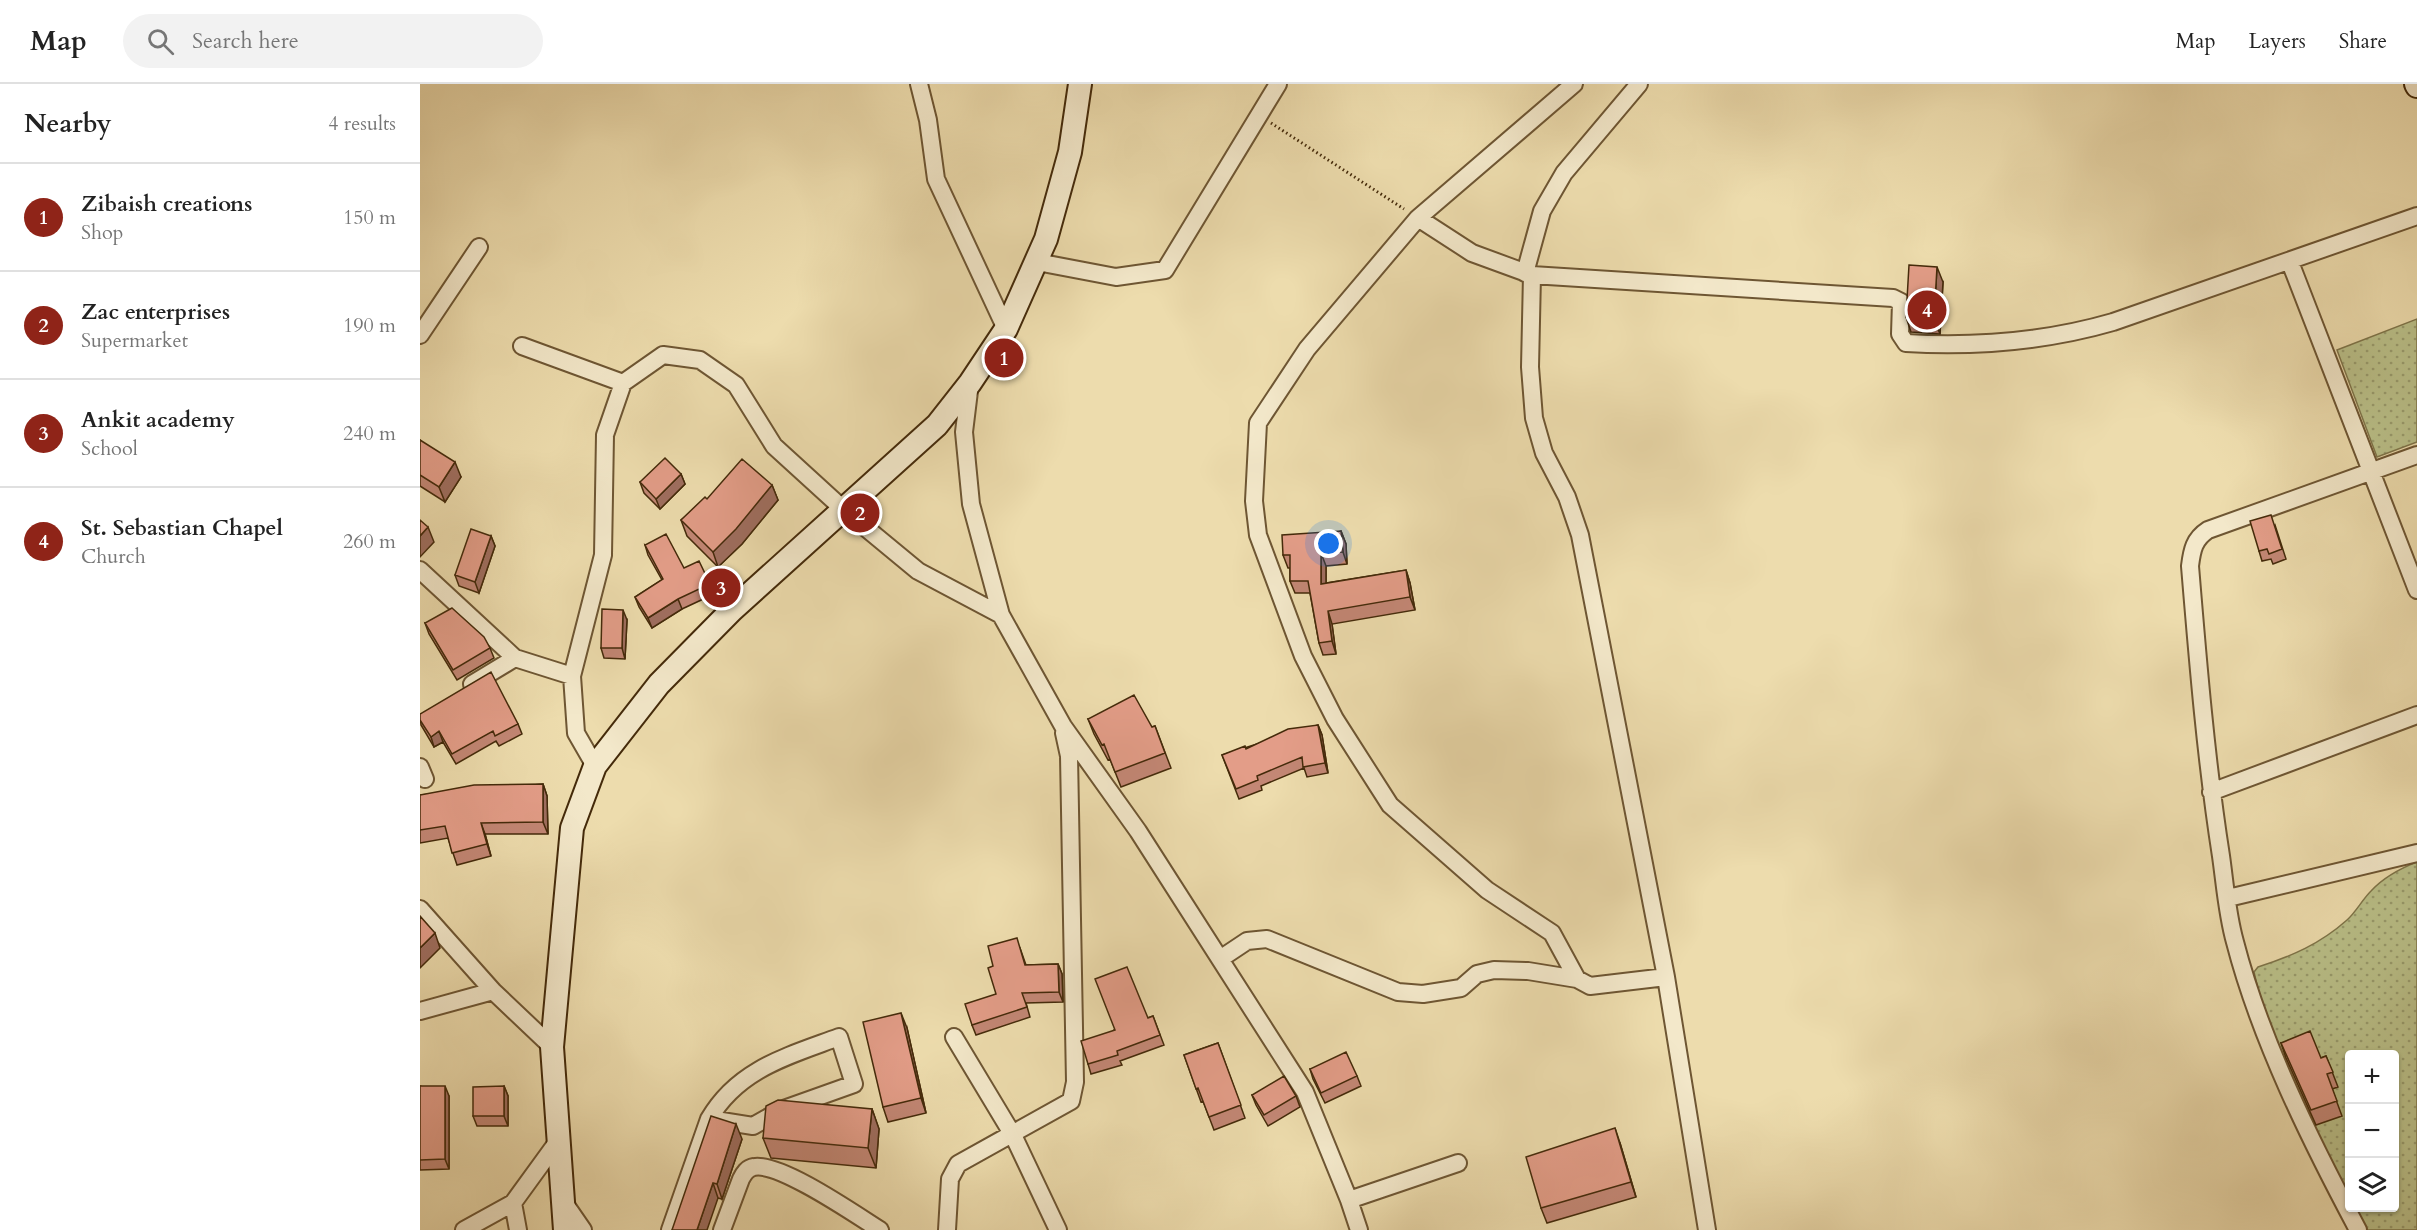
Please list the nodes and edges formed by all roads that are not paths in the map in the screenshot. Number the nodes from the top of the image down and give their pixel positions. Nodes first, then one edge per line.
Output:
1 (919, 84) edge
2 (1080, 84) edge
3 (1278, 84) edge
4 (1574, 84) edge
5 (1639, 84) edge
6 (2417, 216) edge
7 (1418, 219) junction
8 (479, 247) dead end
9 (1037, 262) junction
10 (2289, 262) junction
11 (1528, 274) junction
12 (1006, 329) junction
13 (420, 335) edge
14 (522, 346) dead end
15 (970, 382) junction
16 (623, 383) junction
17 (2417, 455) edge
18 (2370, 472) junction
19 (843, 509) junction
20 (420, 570) edge
21 (2417, 590) edge
22 (1001, 615) junction
23 (515, 658) junction
24 (572, 676) junction
25 (458, 692) edge
26 (2417, 715) edge
27 (1063, 726) junction
28 (595, 766) junction
29 (2211, 792) junction
30 (2417, 853) edge
31 (2228, 898) junction
32 (420, 909) edge
33 (1220, 959) junction
34 (1666, 977) junction
35 (1577, 979) junction
36 (493, 991) junction
37 (420, 1011) edge
38 (954, 1037) dead end
39 (552, 1047) junction
40 (709, 1119) junction
41 (1013, 1135) junction
42 (558, 1141) junction
43 (1458, 1162) dead end
44 (562, 1200) junction
45 (1349, 1200) junction
46 (513, 1203) junction
47 (464, 1230) edge
48 (518, 1230) edge
49 (565, 1230) edge
50 (583, 1230) edge
51 (670, 1230) edge
52 (722, 1230) edge
53 (880, 1230) edge
54 (947, 1230) edge
55 (1058, 1230) edge
56 (1359, 1230) edge
57 (1707, 1230) edge
58 (2358, 1230) edge

1 - 12 street
2 - 9 main road
3 - 9 street
4 - 7 street
5 - 11 street
6 - 10 street
7 - 11 street
7 - 35 street
8 - 13 street
9 - 12 main road
10 - 11 street
10 - 18 street
11 - 34 street
12 - 15 main road
14 - 16 street
15 - 19 main road
15 - 22 street
16 - 19 street
16 - 24 street
17 - 18 street
18 - 21 street
18 - 29 street
19 - 22 street
19 - 28 main road
20 - 23 street
22 - 27 street
23 - 24 street
23 - 25 street
24 - 28 street
26 - 29 street
27 - 33 street
27 - 41 street
28 - 39 main road
29 - 31 street
30 - 31 street
31 - 58 street
32 - 36 street
33 - 35 street
33 - 45 street
34 - 35 street
34 - 57 street
36 - 37 street
36 - 39 street
38 - 41 street
39 - 42 main road
40 - 40 street
40 - 51 street
41 - 54 street
41 - 55 street
42 - 44 main road
42 - 46 street
43 - 45 street
44 - 49 main road
44 - 50 street
45 - 56 street
46 - 47 street
46 - 48 street
52 - 53 street

